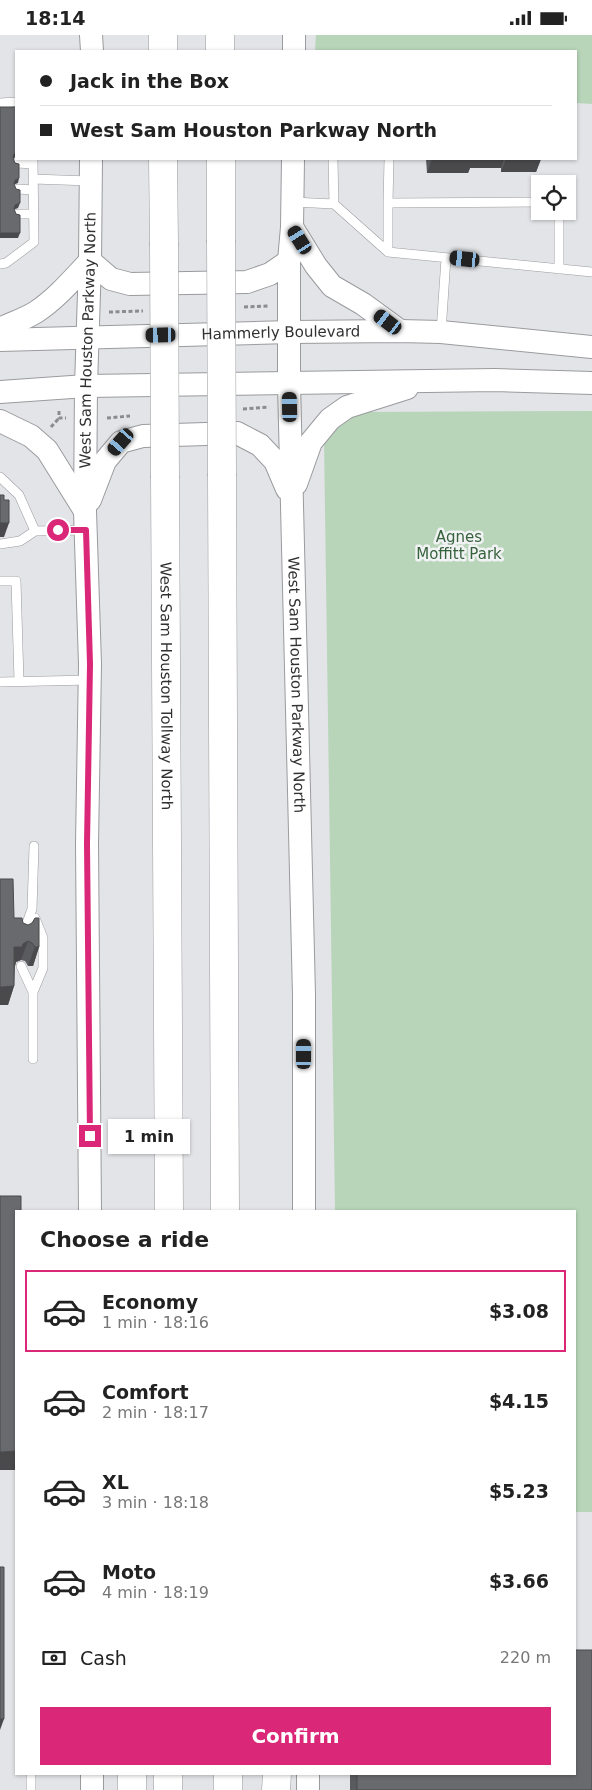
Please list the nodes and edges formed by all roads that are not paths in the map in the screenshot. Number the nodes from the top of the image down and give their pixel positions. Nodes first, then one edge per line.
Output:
1 (91, 35) edge
2 (163, 35) edge
3 (220, 35) edge
4 (294, 35) edge
5 (92, 50) edge
6 (163, 50) edge
7 (220, 50) edge
8 (294, 50) edge
9 (15, 102) edge
10 (0, 103) edge
11 (91, 160) edge
12 (163, 160) edge
13 (221, 160) edge
14 (293, 160) edge
15 (333, 160) edge
16 (389, 160) edge
17 (33, 161) edge
18 (17, 163) edge
19 (33, 179) junction
20 (90, 181) junction
21 (18, 189) edge
22 (33, 190) junction
23 (293, 202) junction
24 (388, 203) junction
25 (531, 203) edge
26 (334, 204) junction
27 (18, 214) edge
28 (34, 214) junction
29 (559, 220) edge
30 (292, 227) junction
31 (388, 252) junction
32 (446, 258) junction
33 (90, 261) junction
34 (289, 261) junction
35 (0, 264) edge
36 (559, 269) junction
37 (592, 272) edge
38 (0, 329) edge
39 (400, 331) junction
40 (290, 332) junction
41 (441, 332) junction
42 (88, 337) junction
43 (0, 340) edge
44 (592, 347) edge
45 (430, 381) junction
46 (289, 383) junction
47 (592, 383) edge
48 (86, 386) junction
49 (0, 392) edge
50 (0, 421) edge
51 (0, 477) edge
52 (291, 499) junction
53 (86, 521) junction
54 (35, 531) junction
55 (0, 544) edge
56 (0, 581) edge
57 (90, 680) junction
58 (19, 681) junction
59 (0, 682) edge
60 (34, 846) dead end
61 (32, 909) junction
62 (21, 937) edge
63 (21, 966) edge
64 (33, 992) junction
65 (33, 1059) dead end
66 (90, 1210) edge
67 (169, 1210) edge
68 (225, 1210) edge
69 (304, 1210) edge
70 (31, 1775) edge
71 (92, 1775) edge
72 (132, 1775) edge
73 (168, 1775) edge
74 (228, 1775) edge
75 (277, 1775) edge
76 (308, 1775) edge
77 (31, 1790) edge
78 (92, 1790) edge
79 (132, 1790) edge
80 (168, 1790) edge
81 (228, 1790) edge
82 (276, 1790) edge
83 (308, 1790) edge

1 - 5 main road
2 - 6 highway
3 - 7 highway
4 - 8 main road
9 - 10 lane
11 - 20 main road, West Sam Houston Parkway North
12 - 67 highway, West Sam Houston Tollway North, bridge
13 - 68 highway, bridge
14 - 23 main road, West Sam Houston Parkway North
15 - 26 lane
16 - 24 lane
17 - 18 lane
17 - 19 lane
19 - 20 lane
19 - 22 lane
20 - 33 main road, West Sam Houston Parkway North
21 - 22 lane
22 - 28 lane
23 - 26 lane
23 - 30 main road, West Sam Houston Parkway North
24 - 25 lane
24 - 31 lane
26 - 31 lane
27 - 28 lane
28 - 35 lane
29 - 36 lane
30 - 34 main road, West Sam Houston Parkway North
30 - 39 main road
31 - 32 lane
32 - 36 lane
32 - 41 lane
33 - 34 main road
33 - 38 main road
33 - 42 main road, West Sam Houston Parkway North
34 - 40 main road, West Sam Houston Parkway North
36 - 37 lane
39 - 40 main road, Hammerly Boulevard
39 - 41 main road, Hammerly Boulevard
40 - 42 main road, Hammerly Boulevard
40 - 46 main road, West Sam Houston Parkway North
41 - 44 main road, Hammerly Boulevard
42 - 43 main road, Hammerly Boulevard
42 - 48 main road, West Sam Houston Parkway North
45 - 46 main road
45 - 47 main road
45 - 52 main road
46 - 48 main road
46 - 52 main road, West Sam Houston Parkway North
48 - 49 main road
48 - 53 main road, West Sam Houston Parkway North
50 - 53 main road
51 - 54 lane
52 - 53 main road
52 - 69 main road, West Sam Houston Parkway North
53 - 54 lane
53 - 57 main road, West Sam Houston Parkway North
54 - 55 lane
56 - 58 lane
57 - 58 lane
57 - 66 main road, West Sam Houston Parkway North
58 - 59 lane
60 - 61 lane
61 - 62 lane
61 - 64 lane
63 - 64 lane
64 - 65 lane
70 - 77 lane
71 - 78 main road
72 - 79 highway
73 - 80 highway
74 - 81 highway
75 - 82 highway
76 - 83 main road

